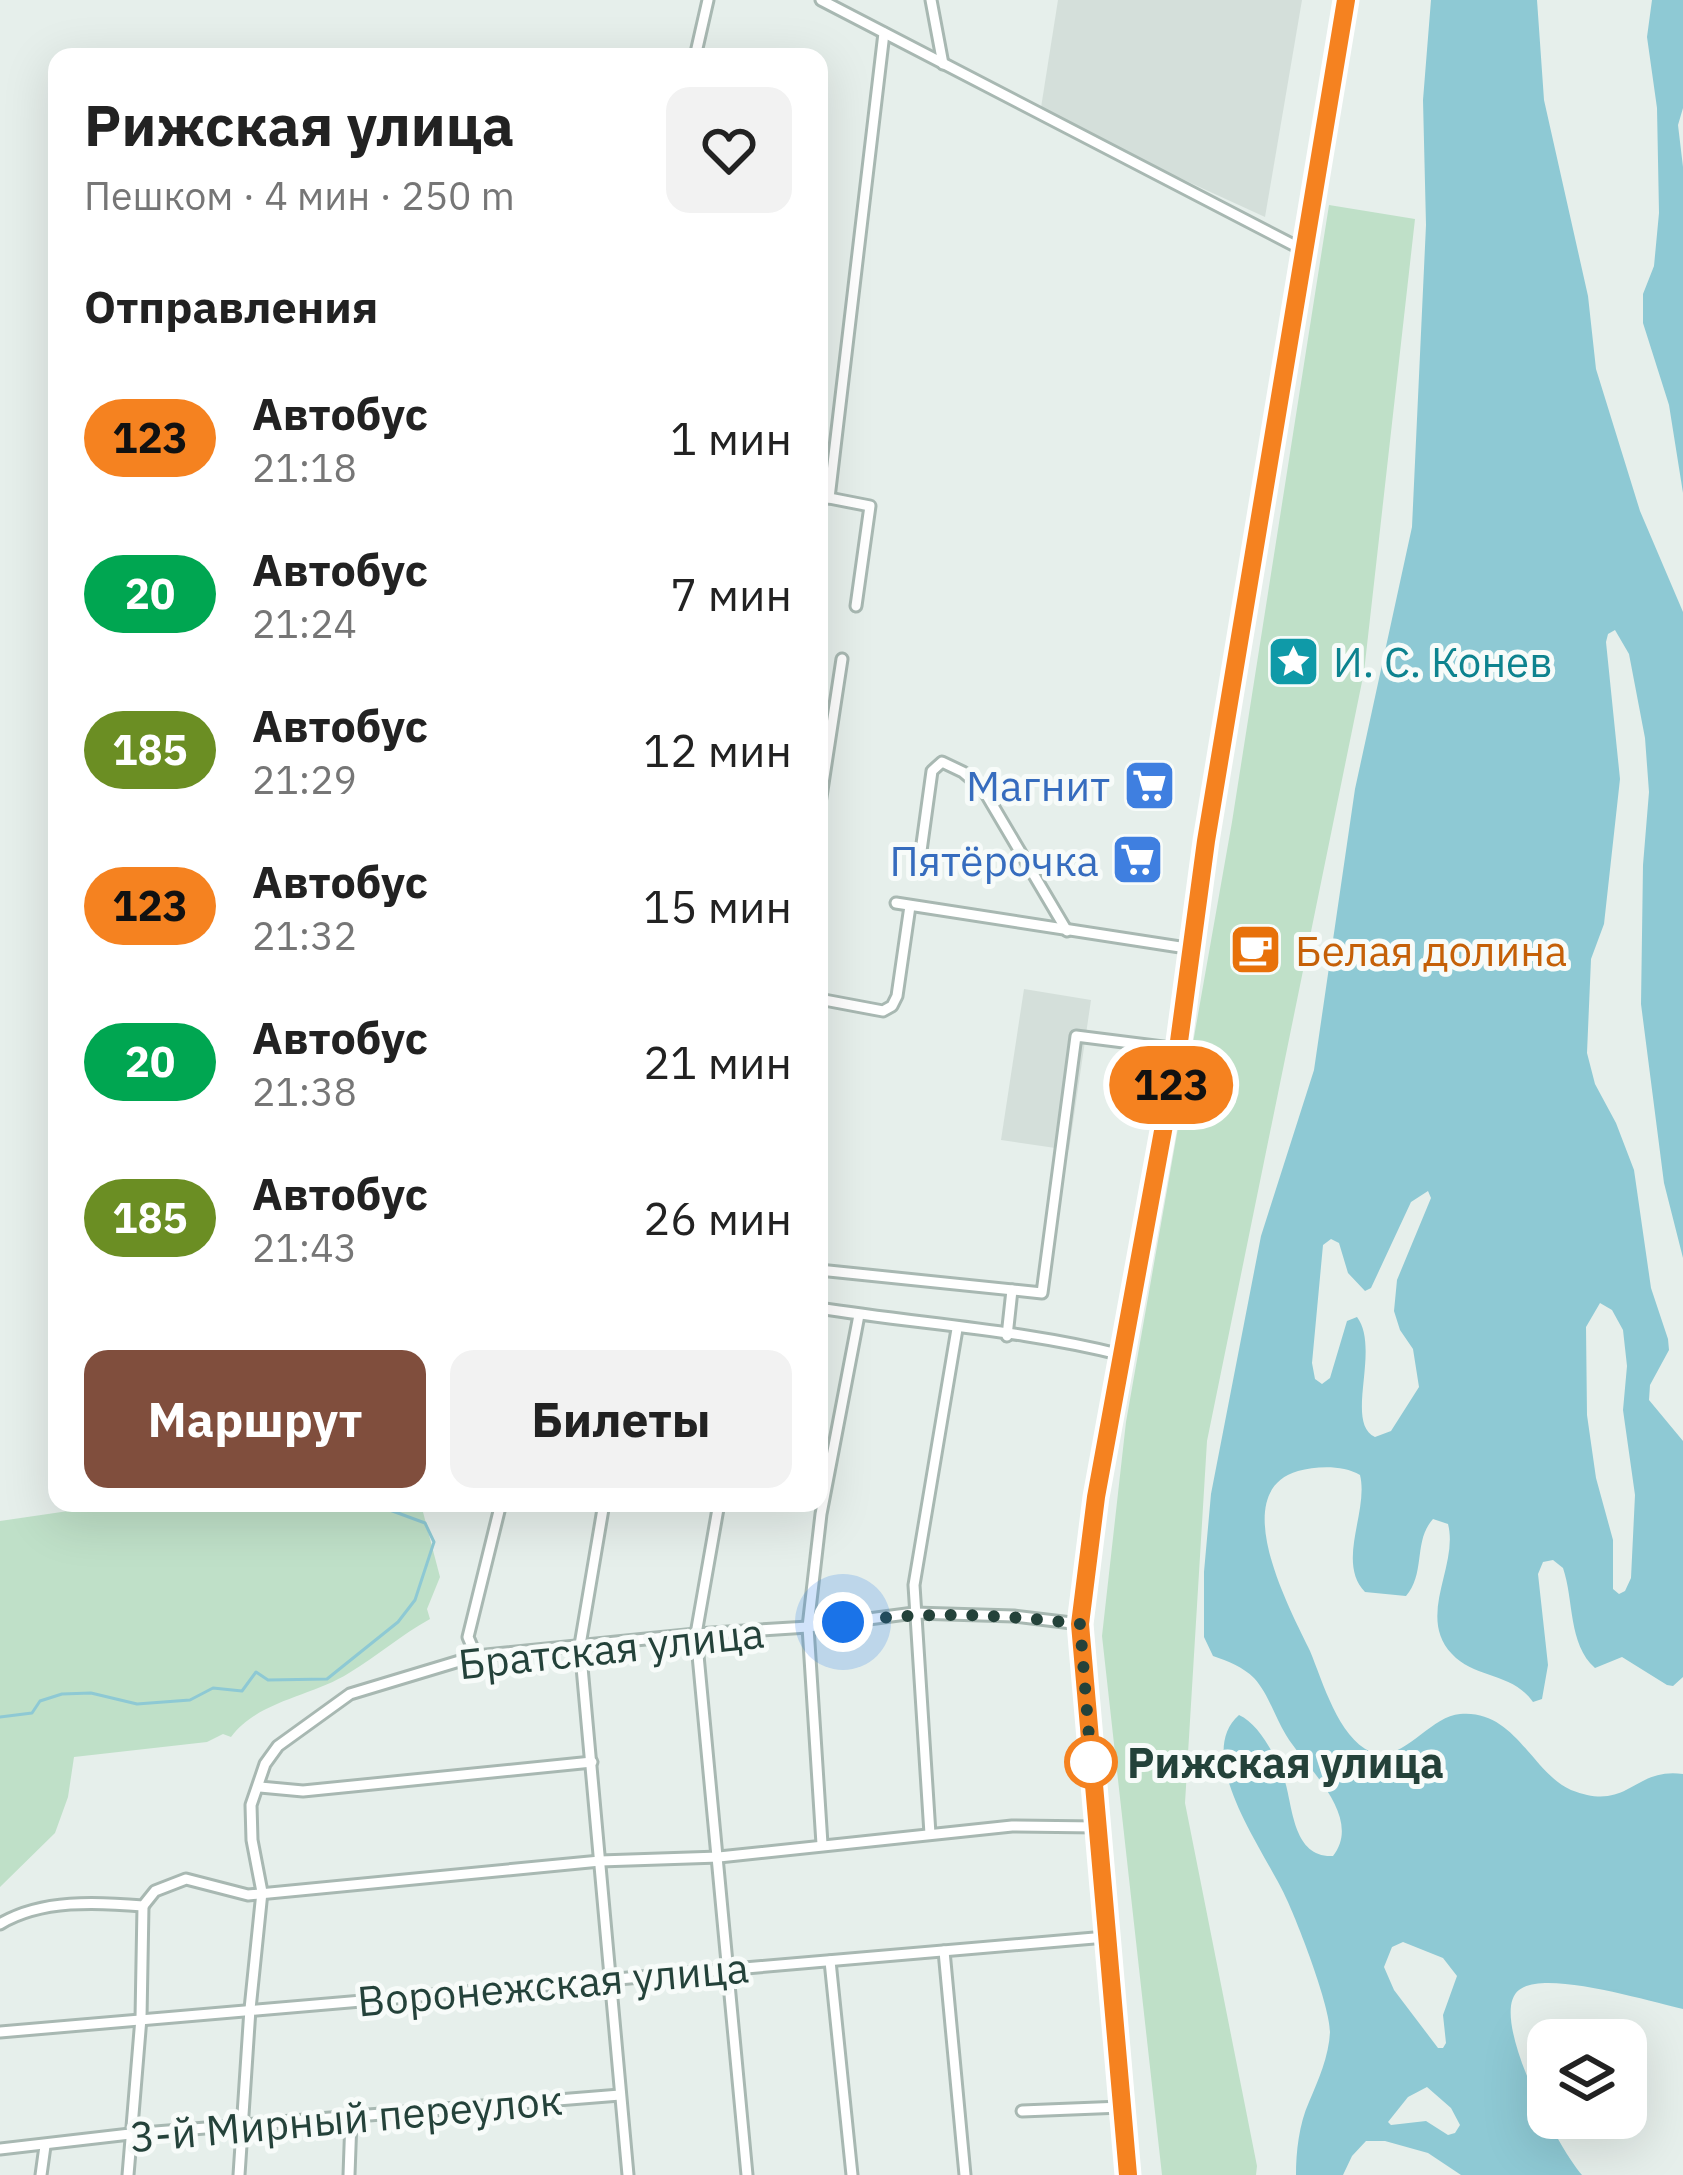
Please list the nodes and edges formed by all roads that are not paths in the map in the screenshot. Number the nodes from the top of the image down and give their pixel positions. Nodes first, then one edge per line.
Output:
1 (708, 0) edge
2 (821, 0) edge
3 (931, 0) edge
4 (1346, 0) edge
5 (884, 33) junction
6 (697, 48) edge
7 (943, 64) junction
8 (1305, 251) junction
9 (828, 483) edge
10 (828, 498) edge
11 (856, 606) dead end
12 (842, 659) dead end
13 (828, 747) edge
14 (922, 850) dead end
15 (896, 903) dead end
16 (910, 906) junction
17 (1067, 932) junction
18 (1194, 949) junction
19 (828, 1001) edge
20 (1178, 1049) junction
21 (828, 1271) edge
22 (1012, 1290) junction
23 (828, 1310) edge
24 (859, 1315) junction
25 (957, 1329) junction
26 (1007, 1336) junction
27 (1123, 1355) junction
28 (828, 1477) edge
29 (499, 1512) edge
30 (602, 1512) edge
31 (717, 1512) edge
32 (821, 1512) edge
33 (914, 1613) junction
34 (1080, 1624) junction
35 (808, 1627) junction
36 (697, 1634) junction
37 (580, 1645) junction
38 (476, 1656) junction
39 (592, 1762) junction
40 (260, 1787) junction
41 (1096, 1826) junction
42 (930, 1834) junction
43 (822, 1844) junction
44 (719, 1857) junction
45 (600, 1862) junction
46 (262, 1892) junction
47 (143, 1906) junction
48 (0, 1924) edge
49 (1106, 1937) junction
50 (944, 1951) junction
51 (830, 1961) junction
52 (728, 1969) junction
53 (613, 1978) junction
54 (250, 2009) junction
55 (141, 2018) junction
56 (0, 2032) edge
57 (620, 2095) junction
58 (1122, 2107) junction
59 (1022, 2111) dead end
60 (351, 2120) junction
61 (242, 2126) junction
62 (130, 2134) junction
63 (45, 2146) junction
64 (0, 2149) edge
65 (41, 2175) edge
66 (128, 2175) edge
67 (239, 2175) edge
68 (349, 2175) edge
69 (628, 2175) edge
70 (747, 2175) edge
71 (852, 2175) edge
72 (964, 2175) edge
73 (1128, 2175) edge

1 - 6 street
2 - 5 street
3 - 7 street
4 - 8 main road
5 - 7 street
5 - 9 street
7 - 8 street
8 - 18 main road
10 - 11 street
12 - 13 street
14 - 17 street
15 - 16 street
16 - 17 street
16 - 19 street
17 - 18 street
18 - 20 main road
20 - 22 street
20 - 27 main road
21 - 22 street
22 - 26 street
23 - 24 street
24 - 25 street
24 - 28 street
25 - 26 street
25 - 33 street
26 - 27 street
27 - 34 main road
29 - 38 street
30 - 37 street
31 - 36 street
32 - 35 street
33 - 34 street, Братская улица
33 - 35 street, Братская улица
33 - 42 street
34 - 41 main road
35 - 36 street, Братская улица
35 - 43 street
36 - 37 street, Братская улица
36 - 44 street
37 - 38 street, Братская улица
37 - 39 street
38 - 40 street, Братская улица
39 - 40 street
39 - 45 street
40 - 46 street
41 - 42 street
41 - 49 main road
42 - 43 street
43 - 44 street
44 - 45 street
44 - 52 street
45 - 46 street
45 - 53 street
46 - 47 street
46 - 54 street
47 - 48 street
47 - 55 street
49 - 50 street, Воронежская улица
49 - 58 main road
50 - 51 street, Воронежская улица
50 - 72 street
51 - 52 street, Воронежская улица
51 - 71 street
52 - 53 street, Воронежская улица
52 - 70 street
53 - 54 street, Воронежская улица
53 - 57 street
54 - 55 street, Воронежская улица
54 - 61 street
55 - 56 street, Воронежская улица
55 - 62 street
57 - 60 street, 3-й Мирный переулок
57 - 69 street
58 - 59 street
58 - 73 main road
60 - 61 street, 3-й Мирный переулок
60 - 68 street
61 - 62 street, 3-й Мирный переулок
61 - 67 street
62 - 63 street, 3-й Мирный переулок
62 - 66 street
63 - 64 street, 3-й Мирный переулок
63 - 65 street

